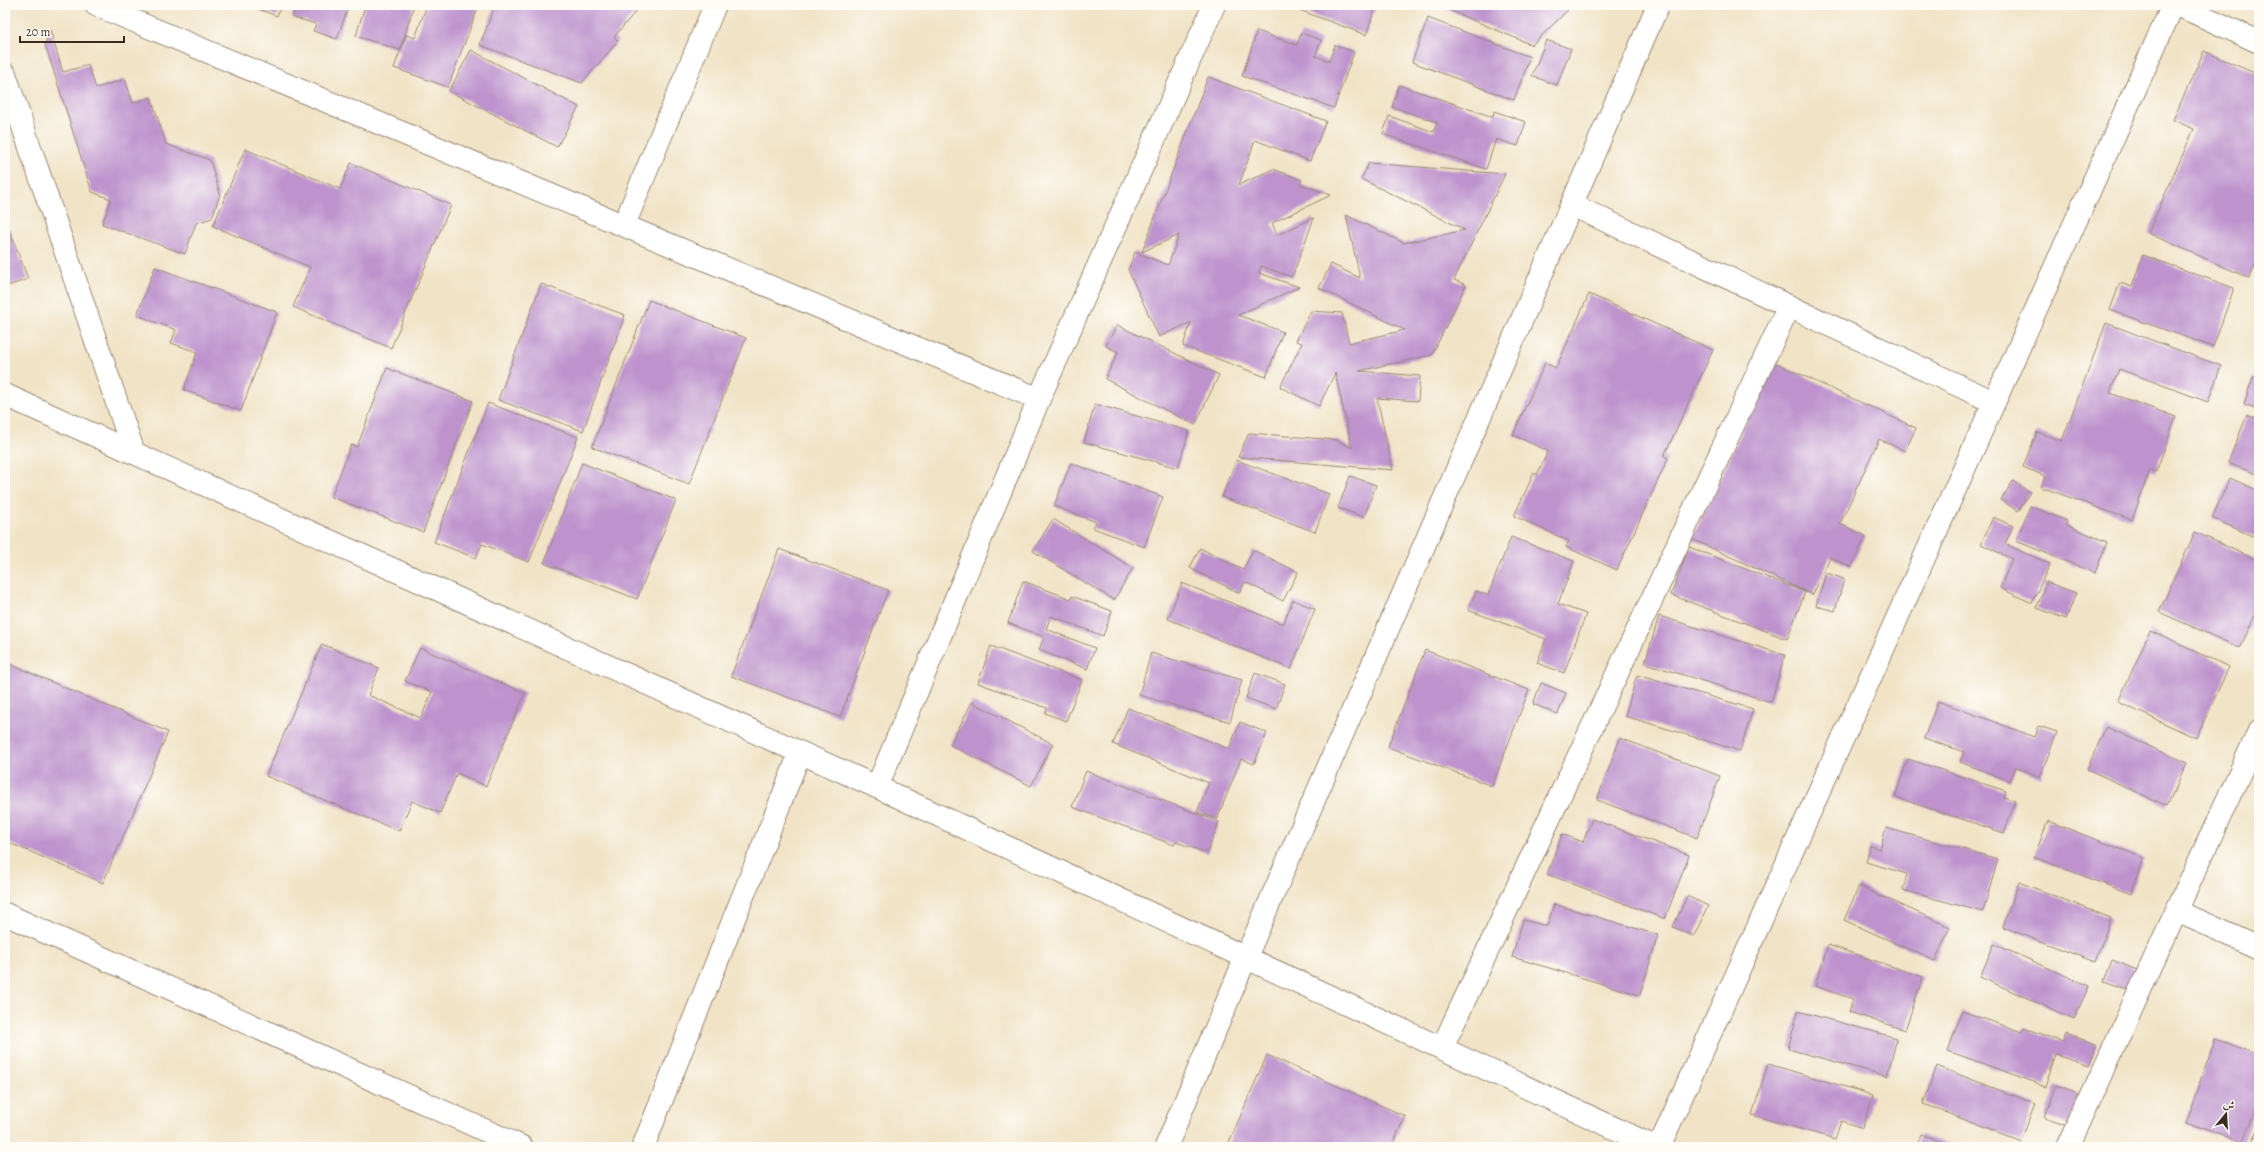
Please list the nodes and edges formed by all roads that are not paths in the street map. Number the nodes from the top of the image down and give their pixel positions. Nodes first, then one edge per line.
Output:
1 (96, 5) edge
2 (715, 5) edge
3 (1214, 5) edge
4 (1658, 5) edge
5 (2173, 5) edge
6 (2178, 5) edge
7 (2259, 42) edge
8 (5, 74) edge
9 (1572, 205) junction
10 (624, 225) junction
11 (1789, 306) junction
12 (5, 395) edge
13 (1039, 399) junction
14 (1994, 402) junction
15 (134, 453) junction
16 (2259, 731) edge
17 (800, 753) junction
18 (877, 788) junction
19 (2177, 911) junction
20 (5, 914) edge
21 (2259, 948) edge
22 (1246, 957) junction
23 (1442, 1048) junction
24 (522, 1147) edge
25 (643, 1147) edge
26 (1166, 1147) edge
27 (1655, 1147) edge
28 (1659, 1147) edge
29 (2068, 1147) edge

1 - 10 street
2 - 10 street
3 - 13 street
4 - 9 street
5 - 14 street
6 - 7 street
8 - 15 street
9 - 11 street
9 - 22 street
10 - 13 street
11 - 14 street
11 - 23 street
12 - 15 street
13 - 18 street
14 - 28 street
15 - 17 street
16 - 19 street
17 - 18 street
17 - 25 street
18 - 22 street
19 - 21 street
19 - 29 street
20 - 24 street
22 - 23 street
22 - 26 street
23 - 27 street

